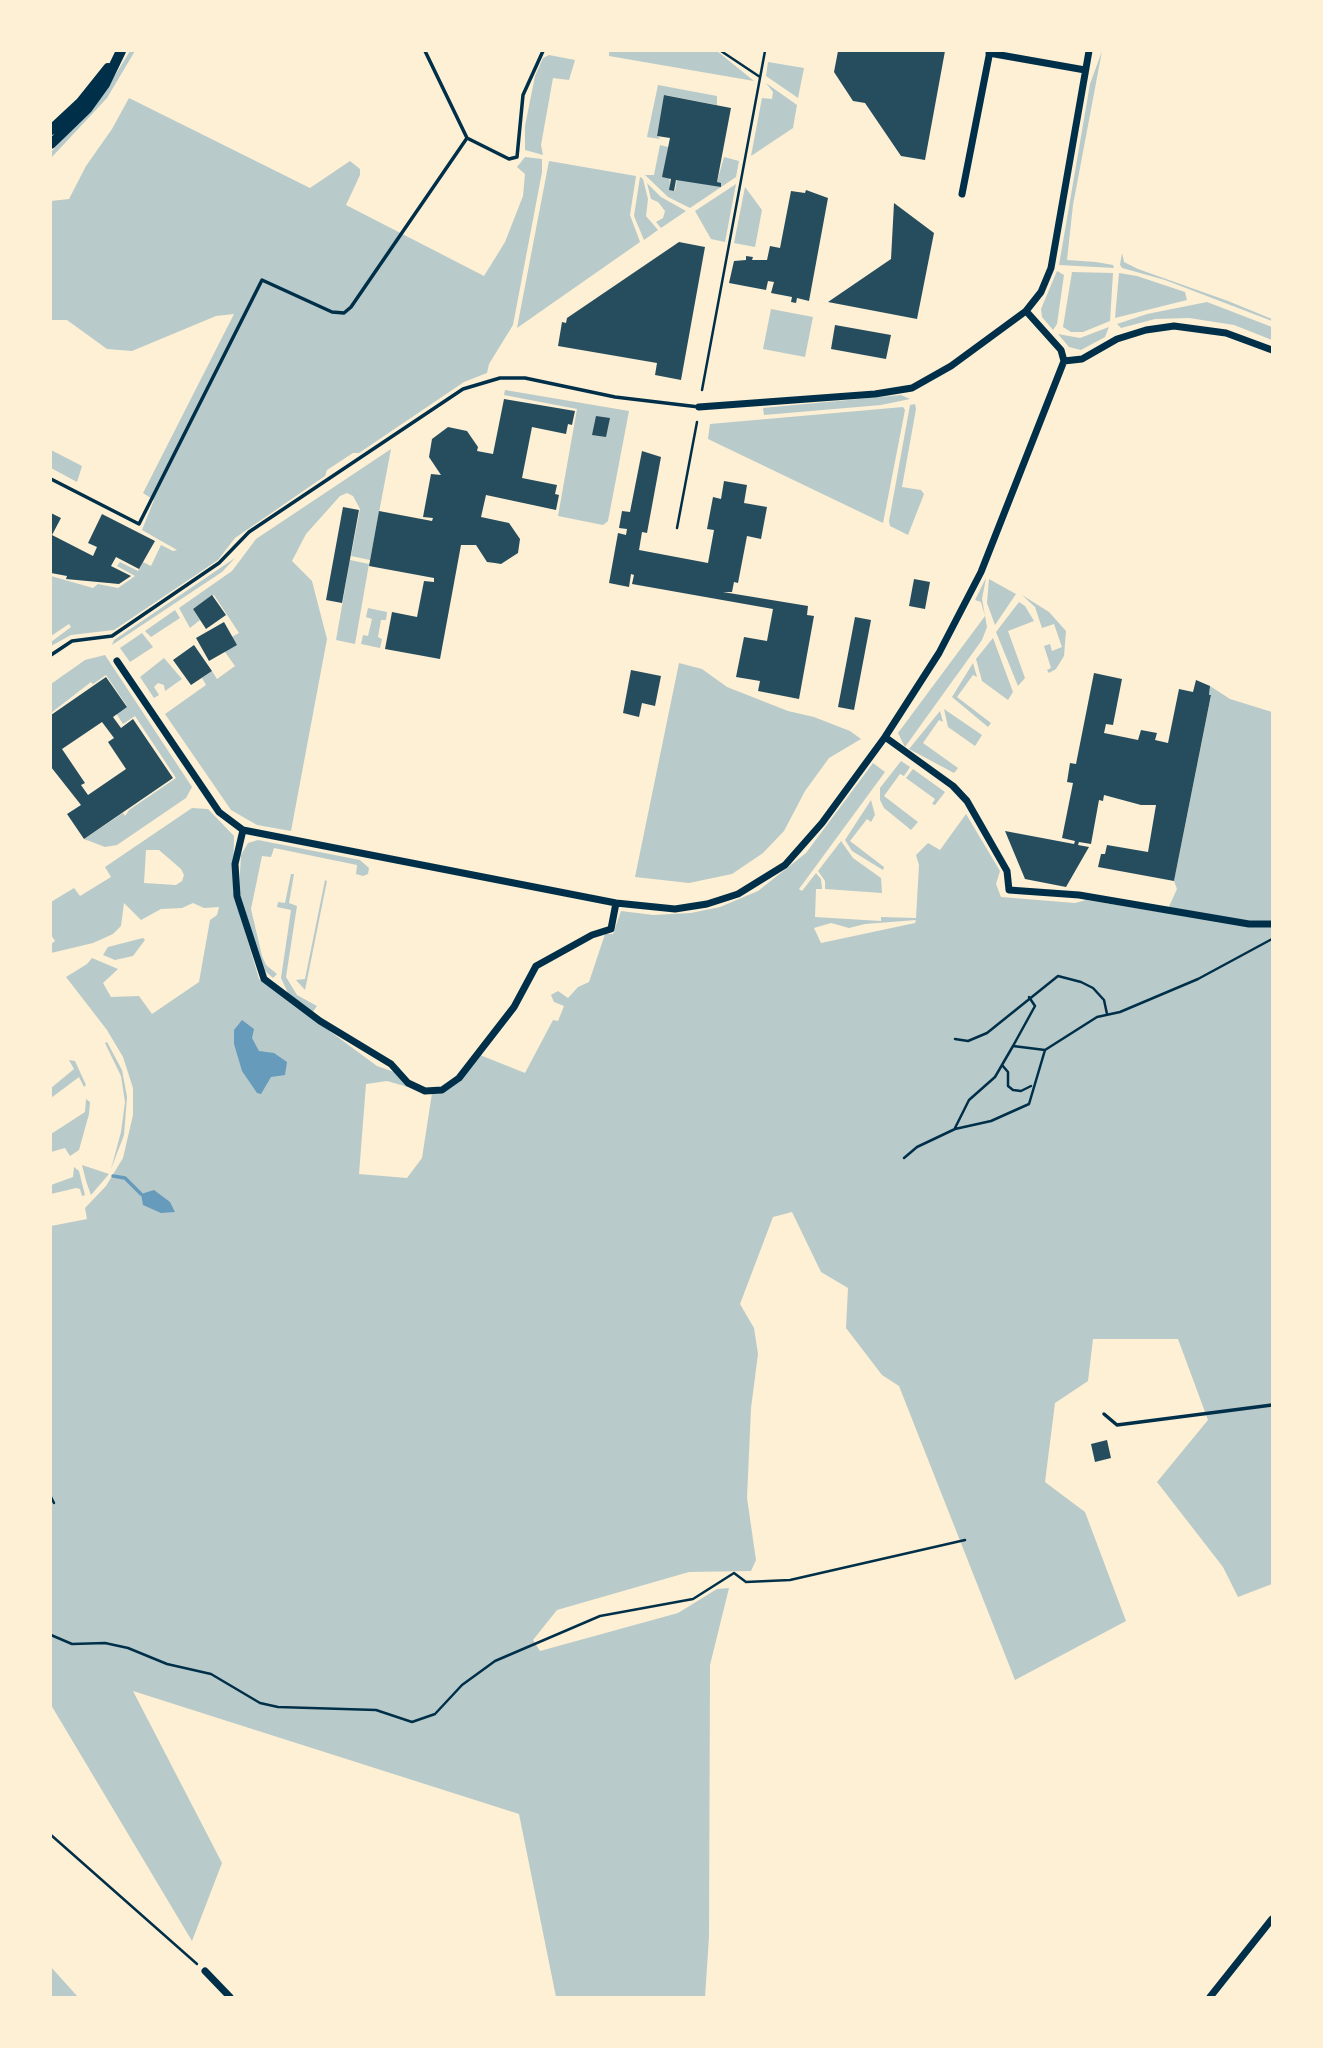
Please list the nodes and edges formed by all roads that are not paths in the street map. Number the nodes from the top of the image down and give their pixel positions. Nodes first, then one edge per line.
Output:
1 (121, 51) edge
2 (425, 51) edge
3 (543, 51) edge
4 (1089, 51) edge
5 (989, 52) edge
6 (1085, 70) junction
7 (51, 130) edge
8 (467, 138) junction
9 (51, 144) edge
10 (962, 194) dead end
11 (1026, 311) junction
12 (1272, 350) edge
13 (1064, 361) junction
14 (699, 407) joint
15 (51, 480) edge
16 (51, 655) edge
17 (117, 661) dead end
18 (885, 737) junction
19 (243, 830) junction
20 (616, 902) junction
21 (1272, 924) edge
22 (1272, 1405) edge
23 (1104, 1414) dead end
24 (1272, 1919) edge
25 (205, 1971) road end
26 (230, 1997) edge
27 (1210, 1997) edge

1 - 7 main road
1 - 9 main road
2 - 8 lane
3 - 8 lane
4 - 6 street
5 - 6 street
5 - 10 street
6 - 11 street
8 - 15 lane
11 - 13 street
11 - 14 street
12 - 13 street
13 - 18 street
14 - 16 lane
17 - 19 street
18 - 20 street
18 - 21 street
19 - 20 street
19 - 20 street
22 - 23 lane
24 - 27 street
25 - 26 street

